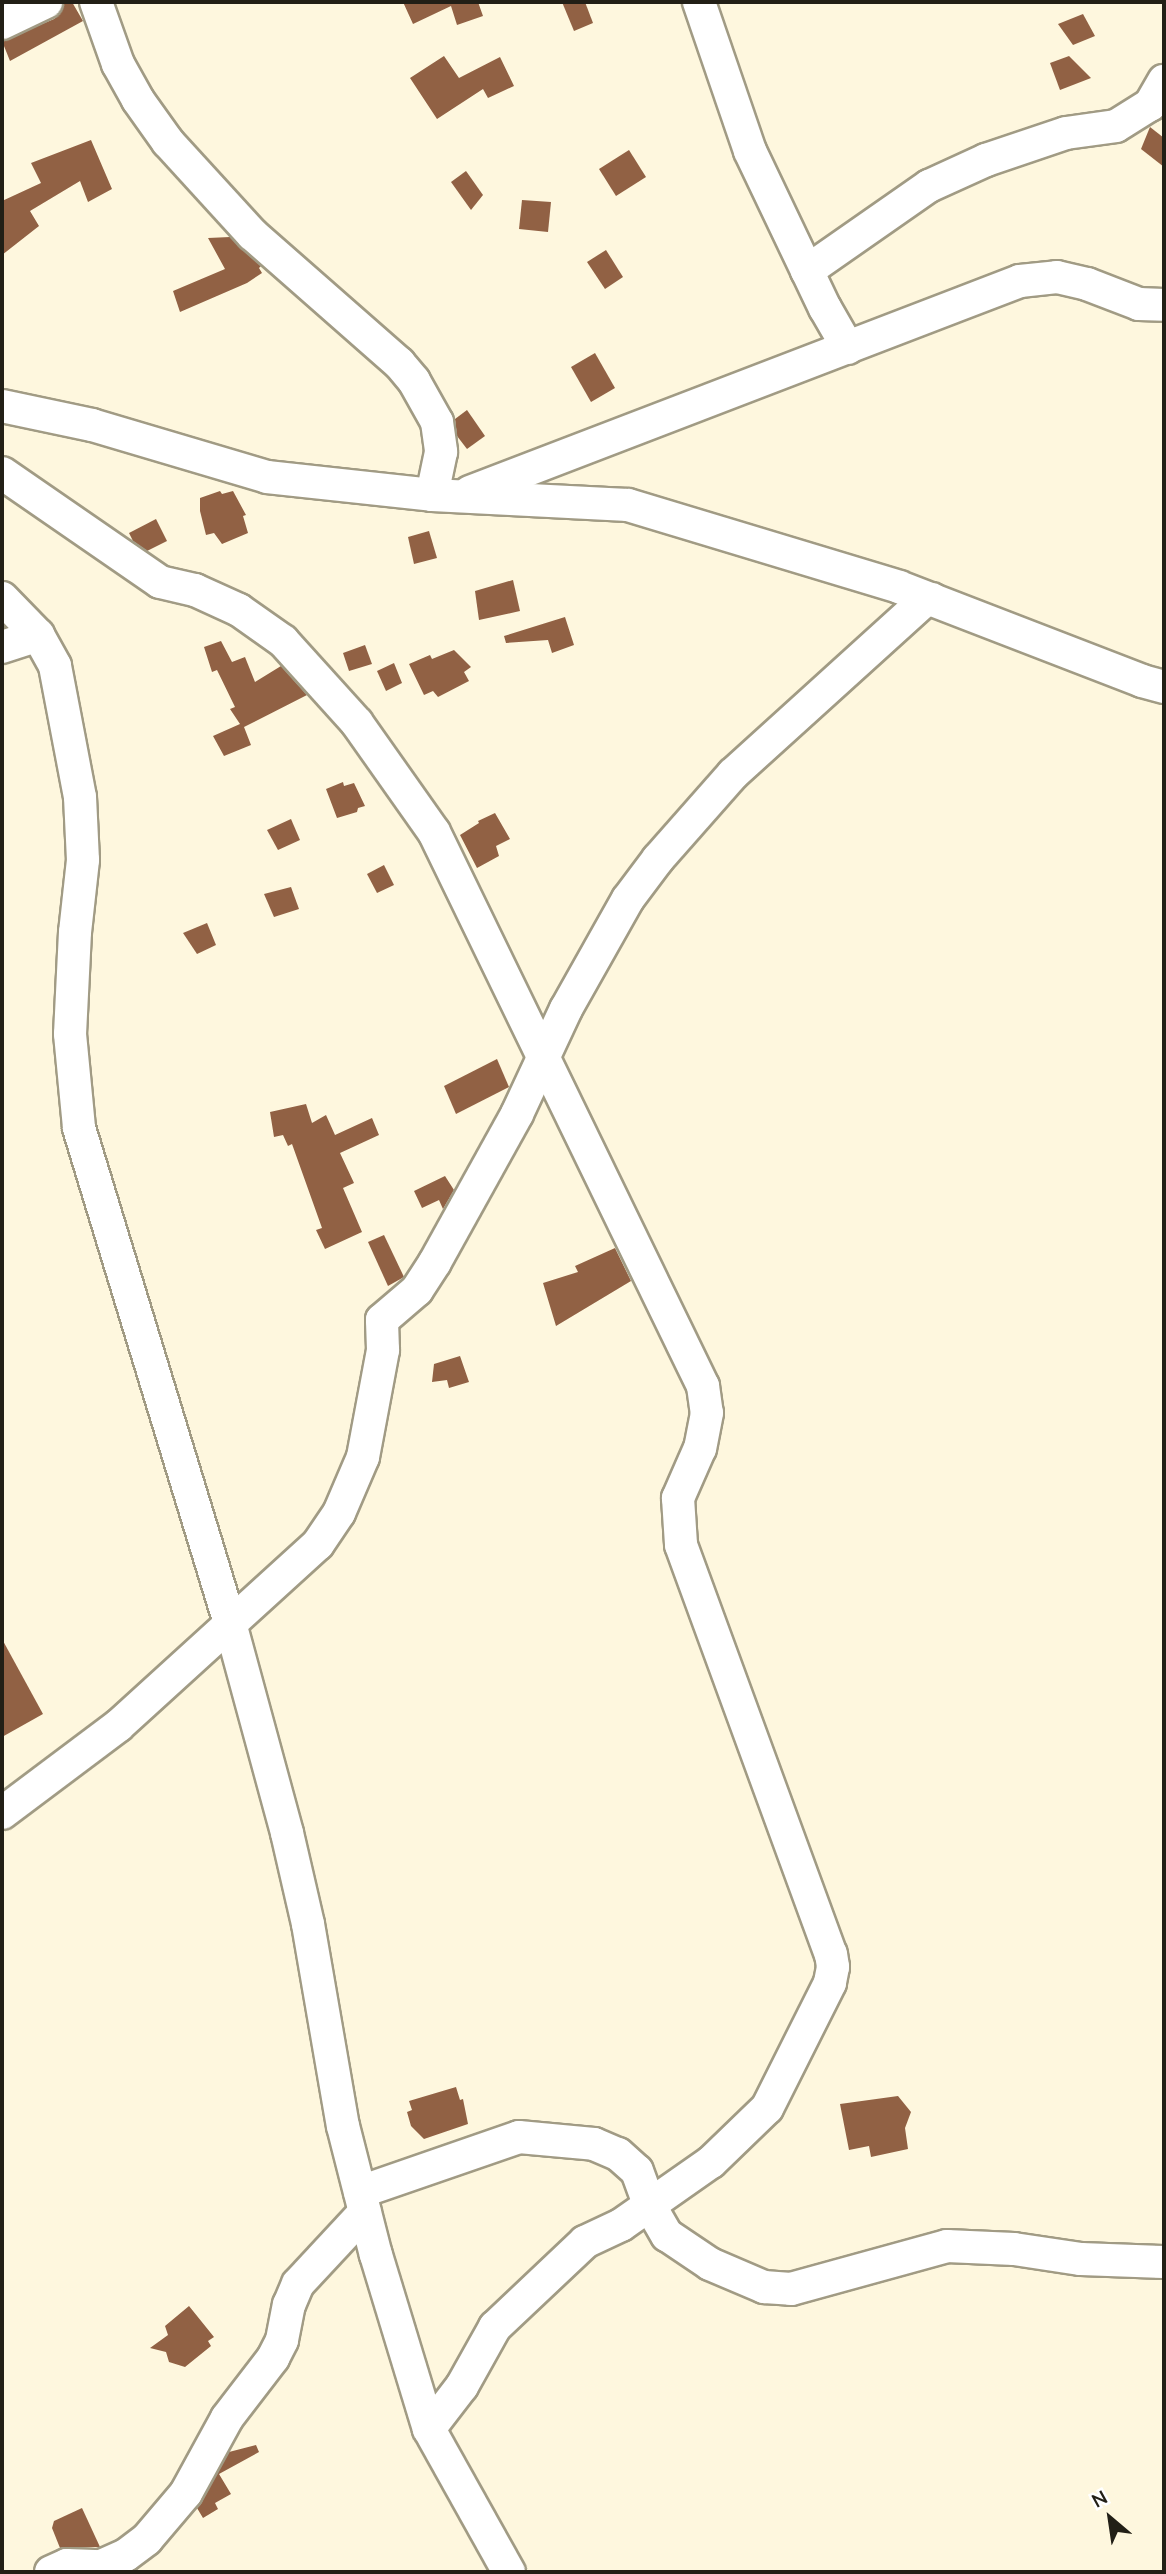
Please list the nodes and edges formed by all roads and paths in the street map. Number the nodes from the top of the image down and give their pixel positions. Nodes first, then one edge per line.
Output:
1 (46, 2) edge
2 (96, 2) edge
3 (699, 2) edge
4 (2, 23) edge
5 (1164, 81) edge
6 (807, 271) junction
7 (1164, 305) edge
8 (849, 348) junction
9 (2, 406) edge
10 (2, 473) edge
11 (446, 496) junction
12 (2, 598) edge
13 (932, 599) junction
14 (38, 635) junction
15 (2, 647) edge
16 (1164, 687) edge
17 (545, 1060) junction
18 (230, 1623) junction
19 (2, 1813) edge
20 (363, 2202) junction
21 (650, 2206) junction
22 (1164, 2262) edge
23 (429, 2429) junction
24 (51, 2572) edge
25 (509, 2572) edge

1 - 4 street
2 - 11 street
3 - 6 street
5 - 6 street
6 - 8 street
7 - 8 street
8 - 11 street
9 - 11 street
10 - 17 street
11 - 13 street
12 - 14 street
13 - 16 street
13 - 17 street
14 - 15 street
14 - 18 street
17 - 18 street
17 - 21 street
18 - 19 street
18 - 20 street
20 - 21 street
20 - 23 street
20 - 24 street
21 - 22 street
21 - 23 street
23 - 25 street

